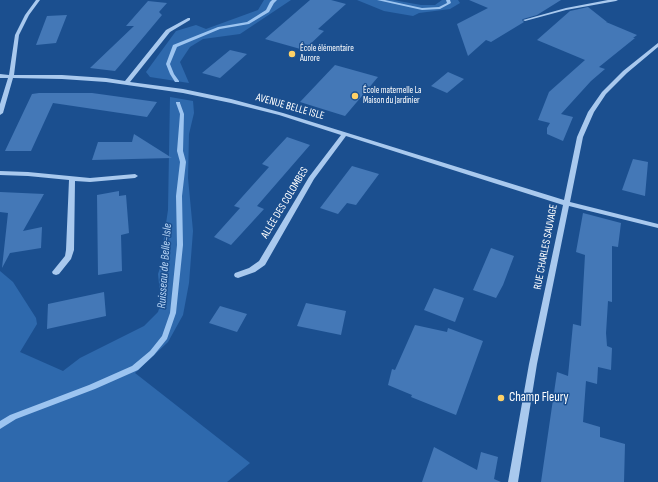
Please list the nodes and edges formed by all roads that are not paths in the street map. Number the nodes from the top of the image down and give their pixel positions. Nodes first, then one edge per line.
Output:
1 (38, 0) edge
2 (616, 0) edge
3 (188, 19) dead end
4 (525, 20) dead end
5 (658, 44) edge
6 (0, 76) edge
7 (11, 76) junction
8 (126, 83) junction
9 (0, 113) edge
10 (345, 134) junction
11 (0, 173) edge
12 (135, 176) dead end
13 (72, 179) junction
14 (565, 203) junction
15 (658, 226) edge
16 (56, 272) dead end
17 (238, 275) dead end
18 (513, 482) edge

1 - 7 street
2 - 4 street
3 - 8 street
5 - 14 street, RUE CHARLES SAUVAGE
6 - 7 street, AVENUE BELLE ISLE
7 - 8 street, AVENUE BELLE ISLE
7 - 9 street
8 - 10 street, AVENUE BELLE ISLE
10 - 14 street, AVENUE BELLE ISLE
10 - 17 street, ALLÉE DES COLOMBES
11 - 13 street
12 - 13 street
13 - 16 street
14 - 15 street, AVENUE BELLE ISLE
14 - 18 street, RUE CHARLES SAUVAGE

